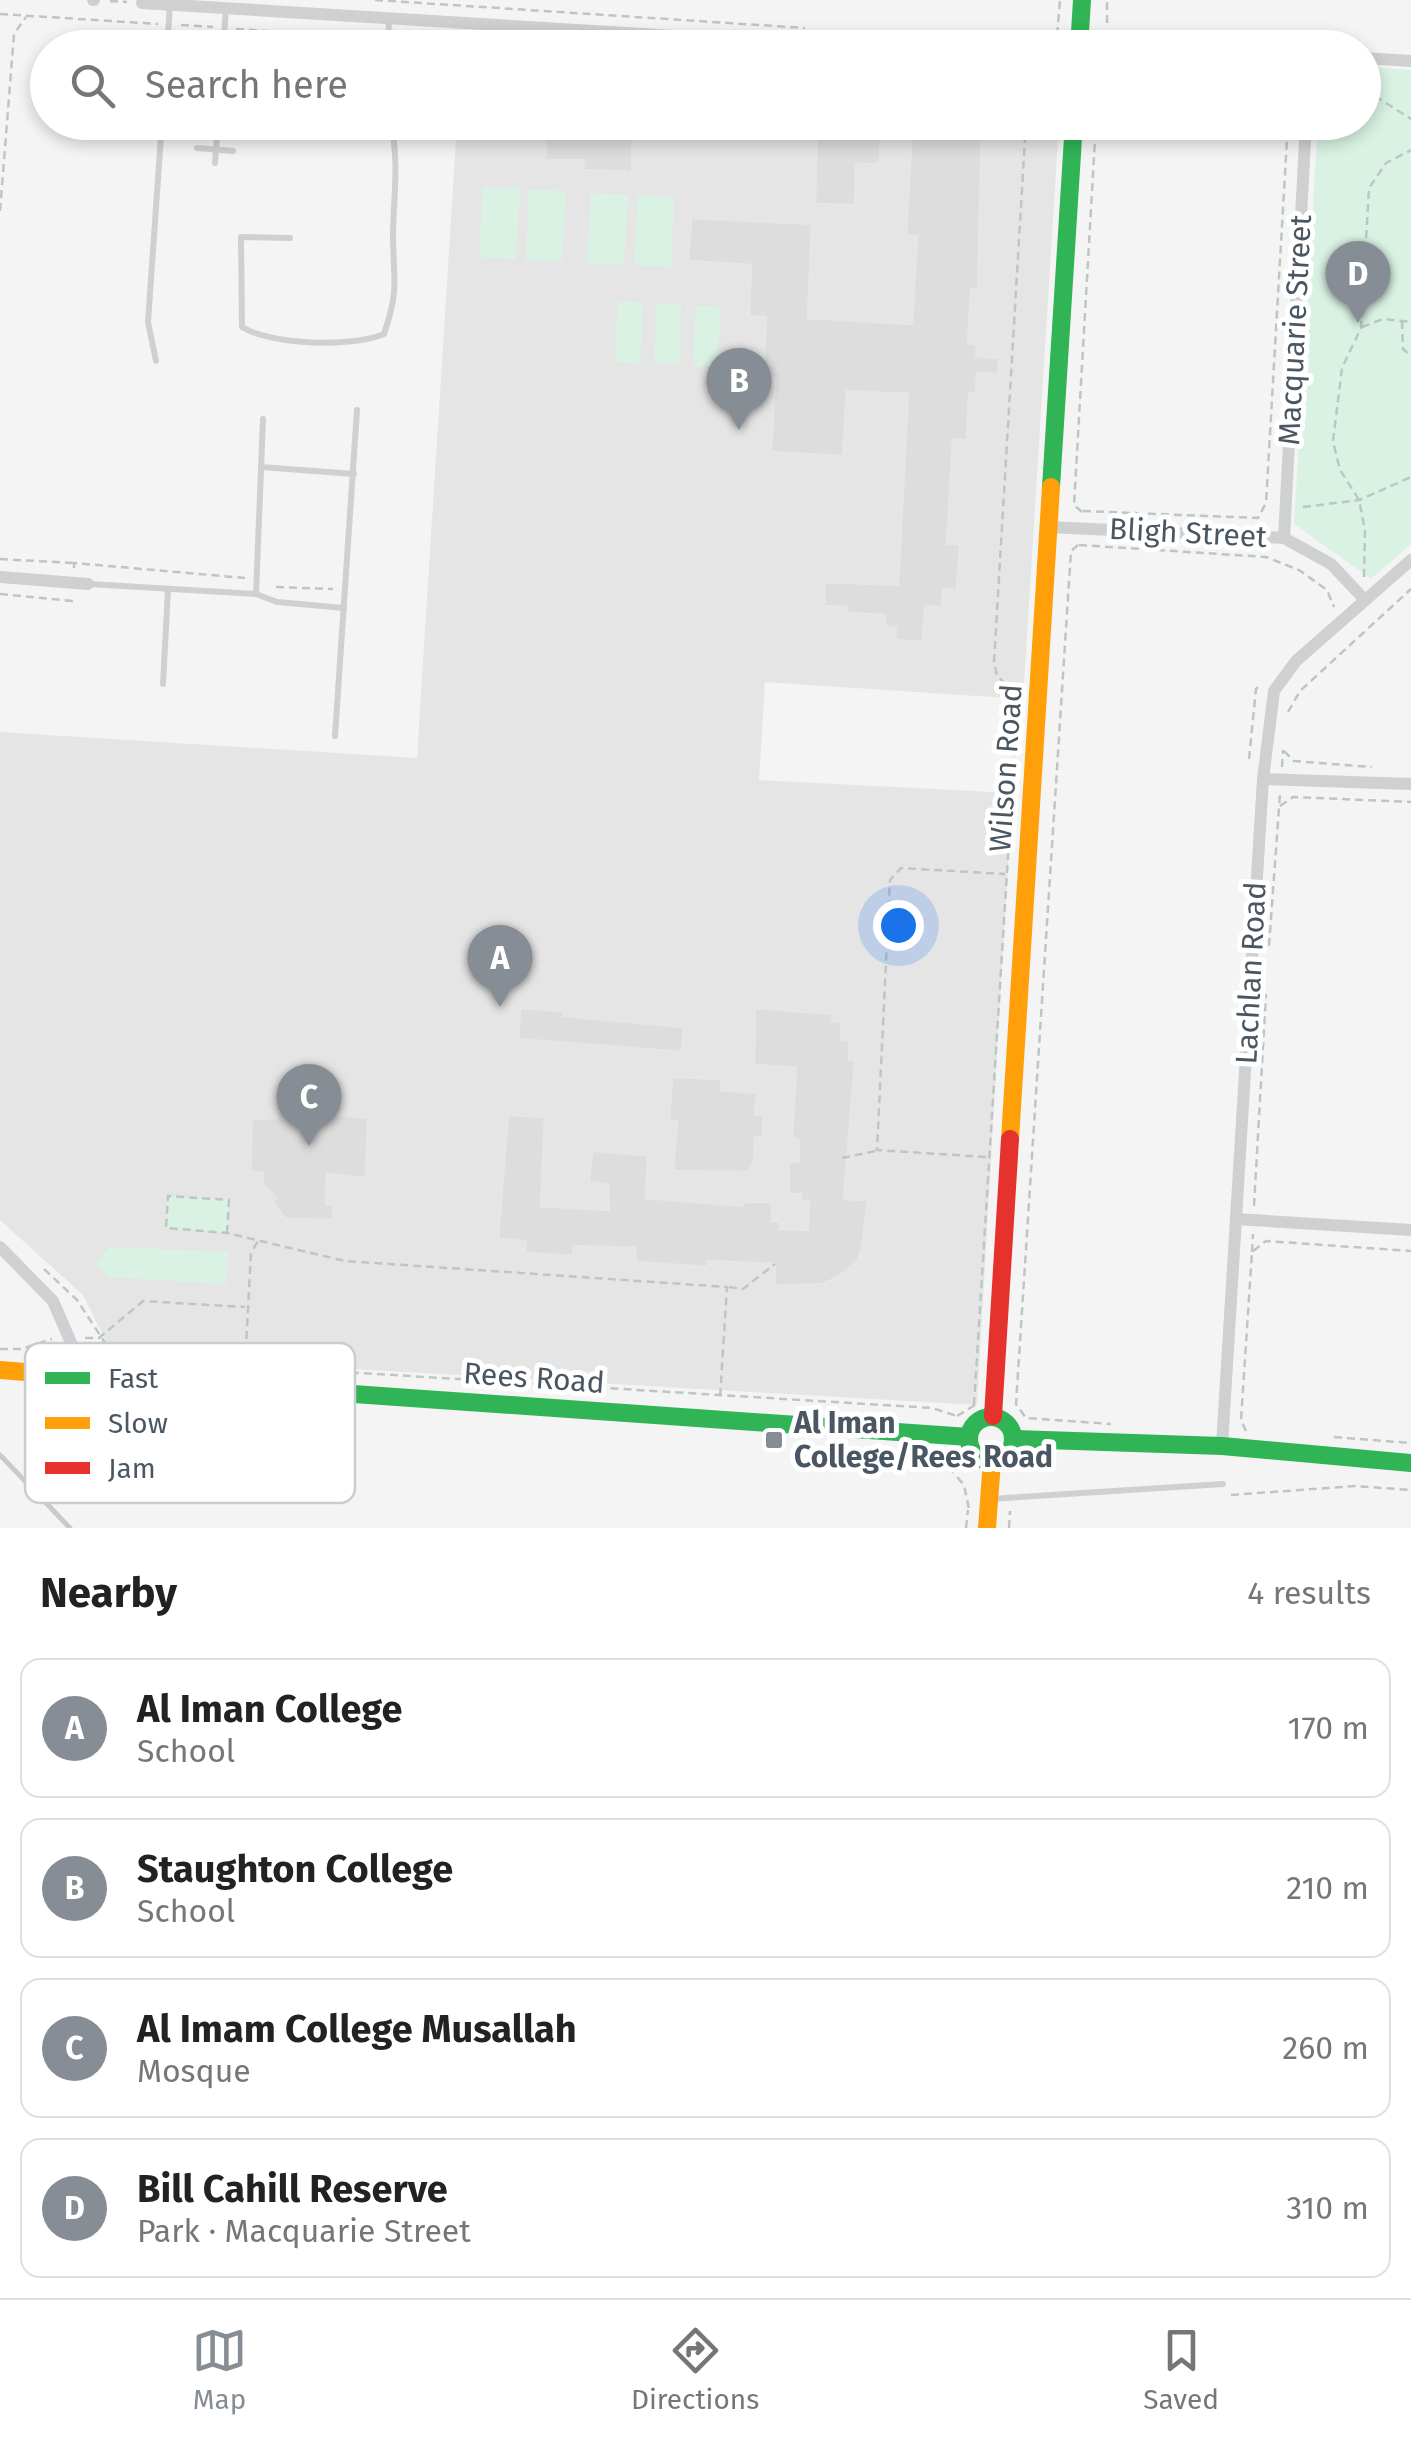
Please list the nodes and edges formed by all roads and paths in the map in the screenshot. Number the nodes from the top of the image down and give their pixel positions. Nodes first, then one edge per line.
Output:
1 (94, 0) edge
2 (375, 0) edge
3 (1060, 0) edge
4 (1082, 0) edge
5 (1108, 0) edge
6 (114, 1) edge
7 (142, 3) joint
8 (170, 5) junction
9 (226, 8) junction
10 (0, 14) edge
11 (27, 16) junction
12 (389, 18) junction
13 (168, 25) junction
14 (1107, 25) dead end
15 (224, 28) junction
16 (804, 28) dead end
17 (168, 30) edge
18 (246, 30) edge
19 (389, 30) edge
20 (580, 30) edge
21 (1057, 30) edge
22 (1081, 30) edge
23 (1381, 59) edge
24 (1411, 61) edge
25 (1381, 100) edge
26 (1411, 119) edge
27 (161, 140) edge
28 (217, 140) edge
29 (395, 140) edge
30 (1025, 140) edge
31 (1073, 140) edge
32 (1095, 140) edge
33 (1287, 140) edge
34 (1305, 140) edge
35 (197, 148) dead end
36 (216, 150) junction
37 (233, 150) dead end
38 (1411, 150) edge
39 (215, 163) dead end
40 (0, 211) edge
41 (290, 238) dead end
42 (1402, 320) junction
43 (1411, 322) edge
44 (1361, 328) junction
45 (1411, 356) edge
46 (156, 361) dead end
47 (357, 410) dead end
48 (263, 419) dead end
49 (261, 467) junction
50 (354, 474) junction
51 (1411, 476) edge
52 (1359, 500) junction
53 (1286, 510) junction
54 (1082, 511) junction
55 (1262, 512) junction
56 (1049, 526) junction
57 (1080, 528) junction
58 (1284, 538) junction
59 (0, 559) edge
60 (1411, 560) edge
61 (74, 563) junction
62 (0, 577) edge
63 (73, 582) junction
64 (256, 583) junction
65 (88, 584) joint
66 (168, 589) junction
67 (346, 590) junction
68 (1411, 590) edge
69 (0, 594) edge
70 (256, 594) junction
71 (1365, 600) junction
72 (345, 608) junction
73 (1330, 616) dead end
74 (1267, 676) dead end
75 (163, 684) dead end
76 (1286, 718) dead end
77 (336, 736) dead end
78 (1283, 739) dead end
79 (1282, 750) junction
80 (1372, 767) dead end
81 (1248, 773) dead end
82 (1281, 778) junction
83 (1263, 779) junction
84 (1411, 784) edge
85 (1411, 802) edge
86 (1279, 806) junction
87 (1006, 874) junction
88 (1268, 954) dead end
89 (1266, 993) dead end
90 (877, 1150) junction
91 (987, 1157) junction
92 (842, 1158) dead end
93 (1236, 1219) junction
94 (1254, 1220) junction
95 (1411, 1230) edge
96 (227, 1232) junction
97 (258, 1242) junction
98 (0, 1246) edge
99 (1411, 1251) edge
100 (1252, 1252) junction
101 (775, 1264) dead end
102 (727, 1287) junction
103 (246, 1308) junction
104 (72, 1343) edge
105 (80, 1343) edge
106 (245, 1343) edge
107 (25, 1348) edge
108 (0, 1349) edge
109 (0, 1370) edge
110 (25, 1372) edge
111 (355, 1373) edge
112 (355, 1394) edge
113 (720, 1398) junction
114 (1016, 1404) junction
115 (974, 1405) junction
116 (993, 1411) junction
117 (956, 1416) junction
118 (1126, 1425) dead end
119 (1246, 1432) junction
120 (1255, 1432) dead end
121 (960, 1437) junction
122 (1222, 1438) junction
123 (1333, 1438) dead end
124 (1013, 1439) junction
125 (1411, 1443) edge
126 (992, 1461) junction
127 (1411, 1462) edge
128 (1223, 1484) dead end
129 (1411, 1490) edge
130 (1220, 1495) dead end
131 (968, 1509) junction
132 (988, 1513) edge
133 (966, 1528) edge
134 (1009, 1528) edge

1 - 6 path
2 - 16 path
3 - 21 path
4 - 22 street
5 - 14 path
6 - 7 path
7 - 8 street
8 - 9 street
8 - 13 lane
9 - 12 street
9 - 15 lane
10 - 11 path
11 - 13 path
11 - 40 path
12 - 19 lane
12 - 20 street
13 - 15 path
13 - 17 lane
15 - 18 path
23 - 24 street
25 - 26 path
27 - 46 lane
28 - 36 lane
29 - 41 lane
30 - 87 path
31 - 56 street, Wilson Road
32 - 54 path
33 - 55 path
34 - 53 street, Macquarie Street
35 - 36 lane
36 - 37 lane
36 - 39 lane
38 - 44 path
42 - 43 path
42 - 44 path
42 - 45 path
44 - 52 path
47 - 50 lane
48 - 49 lane
49 - 50 lane
49 - 64 lane
50 - 67 lane
51 - 52 path
52 - 53 path
52 - 71 path
53 - 55 path
53 - 58 street, Macquarie Street
54 - 55 path
54 - 57 path
56 - 57 street, Bligh Street
56 - 116 street, Wilson Road
57 - 58 street, Bligh Street
58 - 71 street, Bligh Street
59 - 61 path
60 - 71 street, Lachlan Road
61 - 63 path
61 - 64 path
62 - 63 street
63 - 65 street
63 - 69 path
64 - 67 path
64 - 70 lane
65 - 66 lane
66 - 70 lane
66 - 75 lane
67 - 72 lane
68 - 76 path
70 - 72 lane
71 - 83 street, Lachlan Road
72 - 77 lane
73 - 114 path
74 - 81 path
78 - 79 path
79 - 80 path
79 - 82 path
82 - 83 street
82 - 84 street
82 - 86 path
83 - 93 street, Lachlan Road
85 - 86 path
86 - 88 path
87 - 90 path
87 - 91 path
89 - 94 path
90 - 91 path
90 - 92 path
91 - 115 path
93 - 94 street
93 - 122 street, Lachlan Road
94 - 95 street
94 - 100 path
96 - 96 path
96 - 97 path
97 - 102 path
97 - 103 path
98 - 104 street
99 - 100 path
100 - 119 path
101 - 102 path
102 - 113 path
103 - 105 path
103 - 106 path
107 - 108 path
109 - 110 street
111 - 113 path
112 - 121 street, Rees Road
113 - 117 path
114 - 116 path
114 - 118 path
115 - 116 path
115 - 117 path
116 - 121 street
116 - 124 street
117 - 121 path
119 - 120 path
119 - 122 path
121 - 126 street
121 - 131 path
122 - 124 street
122 - 127 street
123 - 125 path
124 - 126 street
126 - 132 street
128 - 132 lane
129 - 130 path
131 - 132 path
131 - 133 path
132 - 134 path

